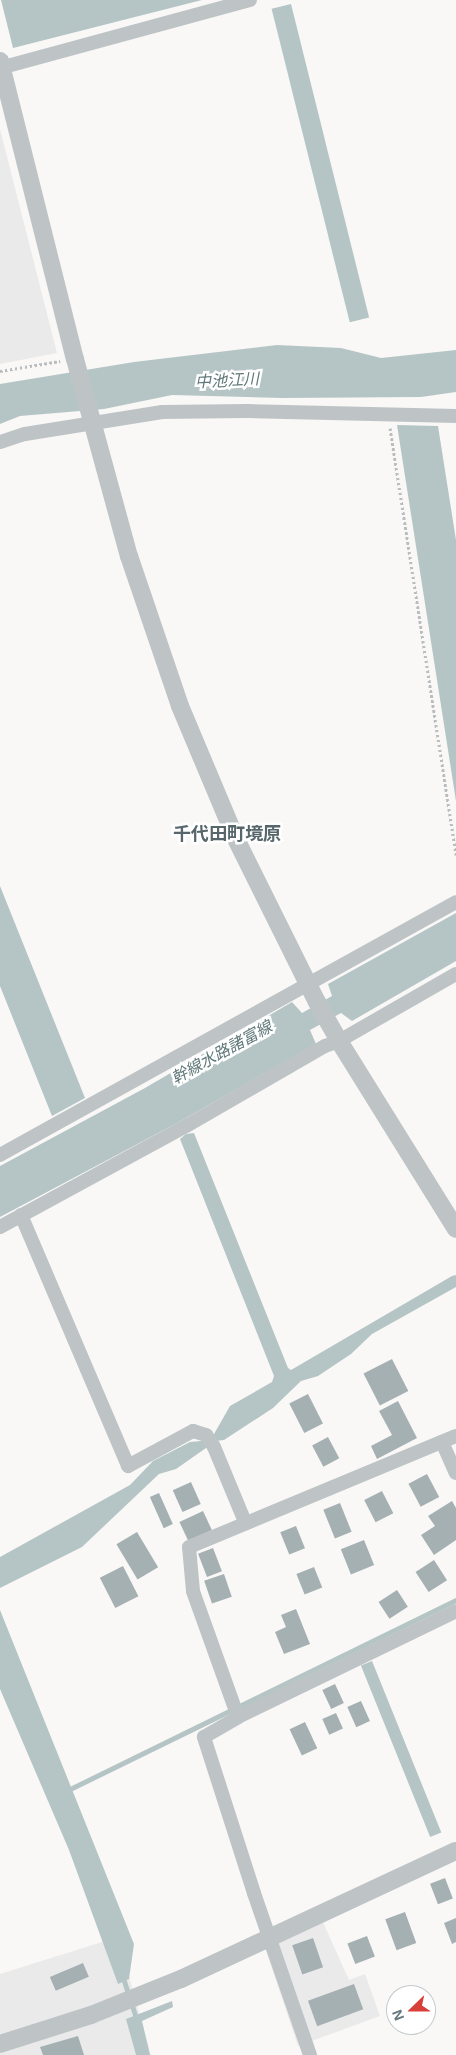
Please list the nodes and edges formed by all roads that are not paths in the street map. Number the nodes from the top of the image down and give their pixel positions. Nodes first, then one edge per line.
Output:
1 (250, 0) edge
2 (1, 65) edge
3 (456, 416) edge
4 (92, 423) junction
5 (0, 442) edge
6 (456, 902) edge
7 (456, 974) edge
8 (308, 985) junction
9 (339, 1041) junction
10 (0, 1155) edge
11 (21, 1215) junction
12 (0, 1227) edge
13 (456, 1229) edge
14 (456, 1436) edge
15 (442, 1442) junction
16 (456, 1472) edge
17 (245, 1522) junction
18 (456, 1611) edge
19 (238, 1717) junction
20 (456, 1851) edge
21 (269, 1937) junction
22 (0, 2044) edge
23 (310, 2055) edge

1 - 2 street
2 - 4 street
3 - 4 street
4 - 5 street
4 - 8 street
6 - 8 street
7 - 9 street
8 - 9 street
8 - 10 street
9 - 11 street
9 - 13 street
11 - 12 street
11 - 17 street
14 - 15 street
15 - 16 street
15 - 17 street
17 - 19 street
18 - 19 street
19 - 21 street
20 - 21 street
21 - 22 street
21 - 23 street

